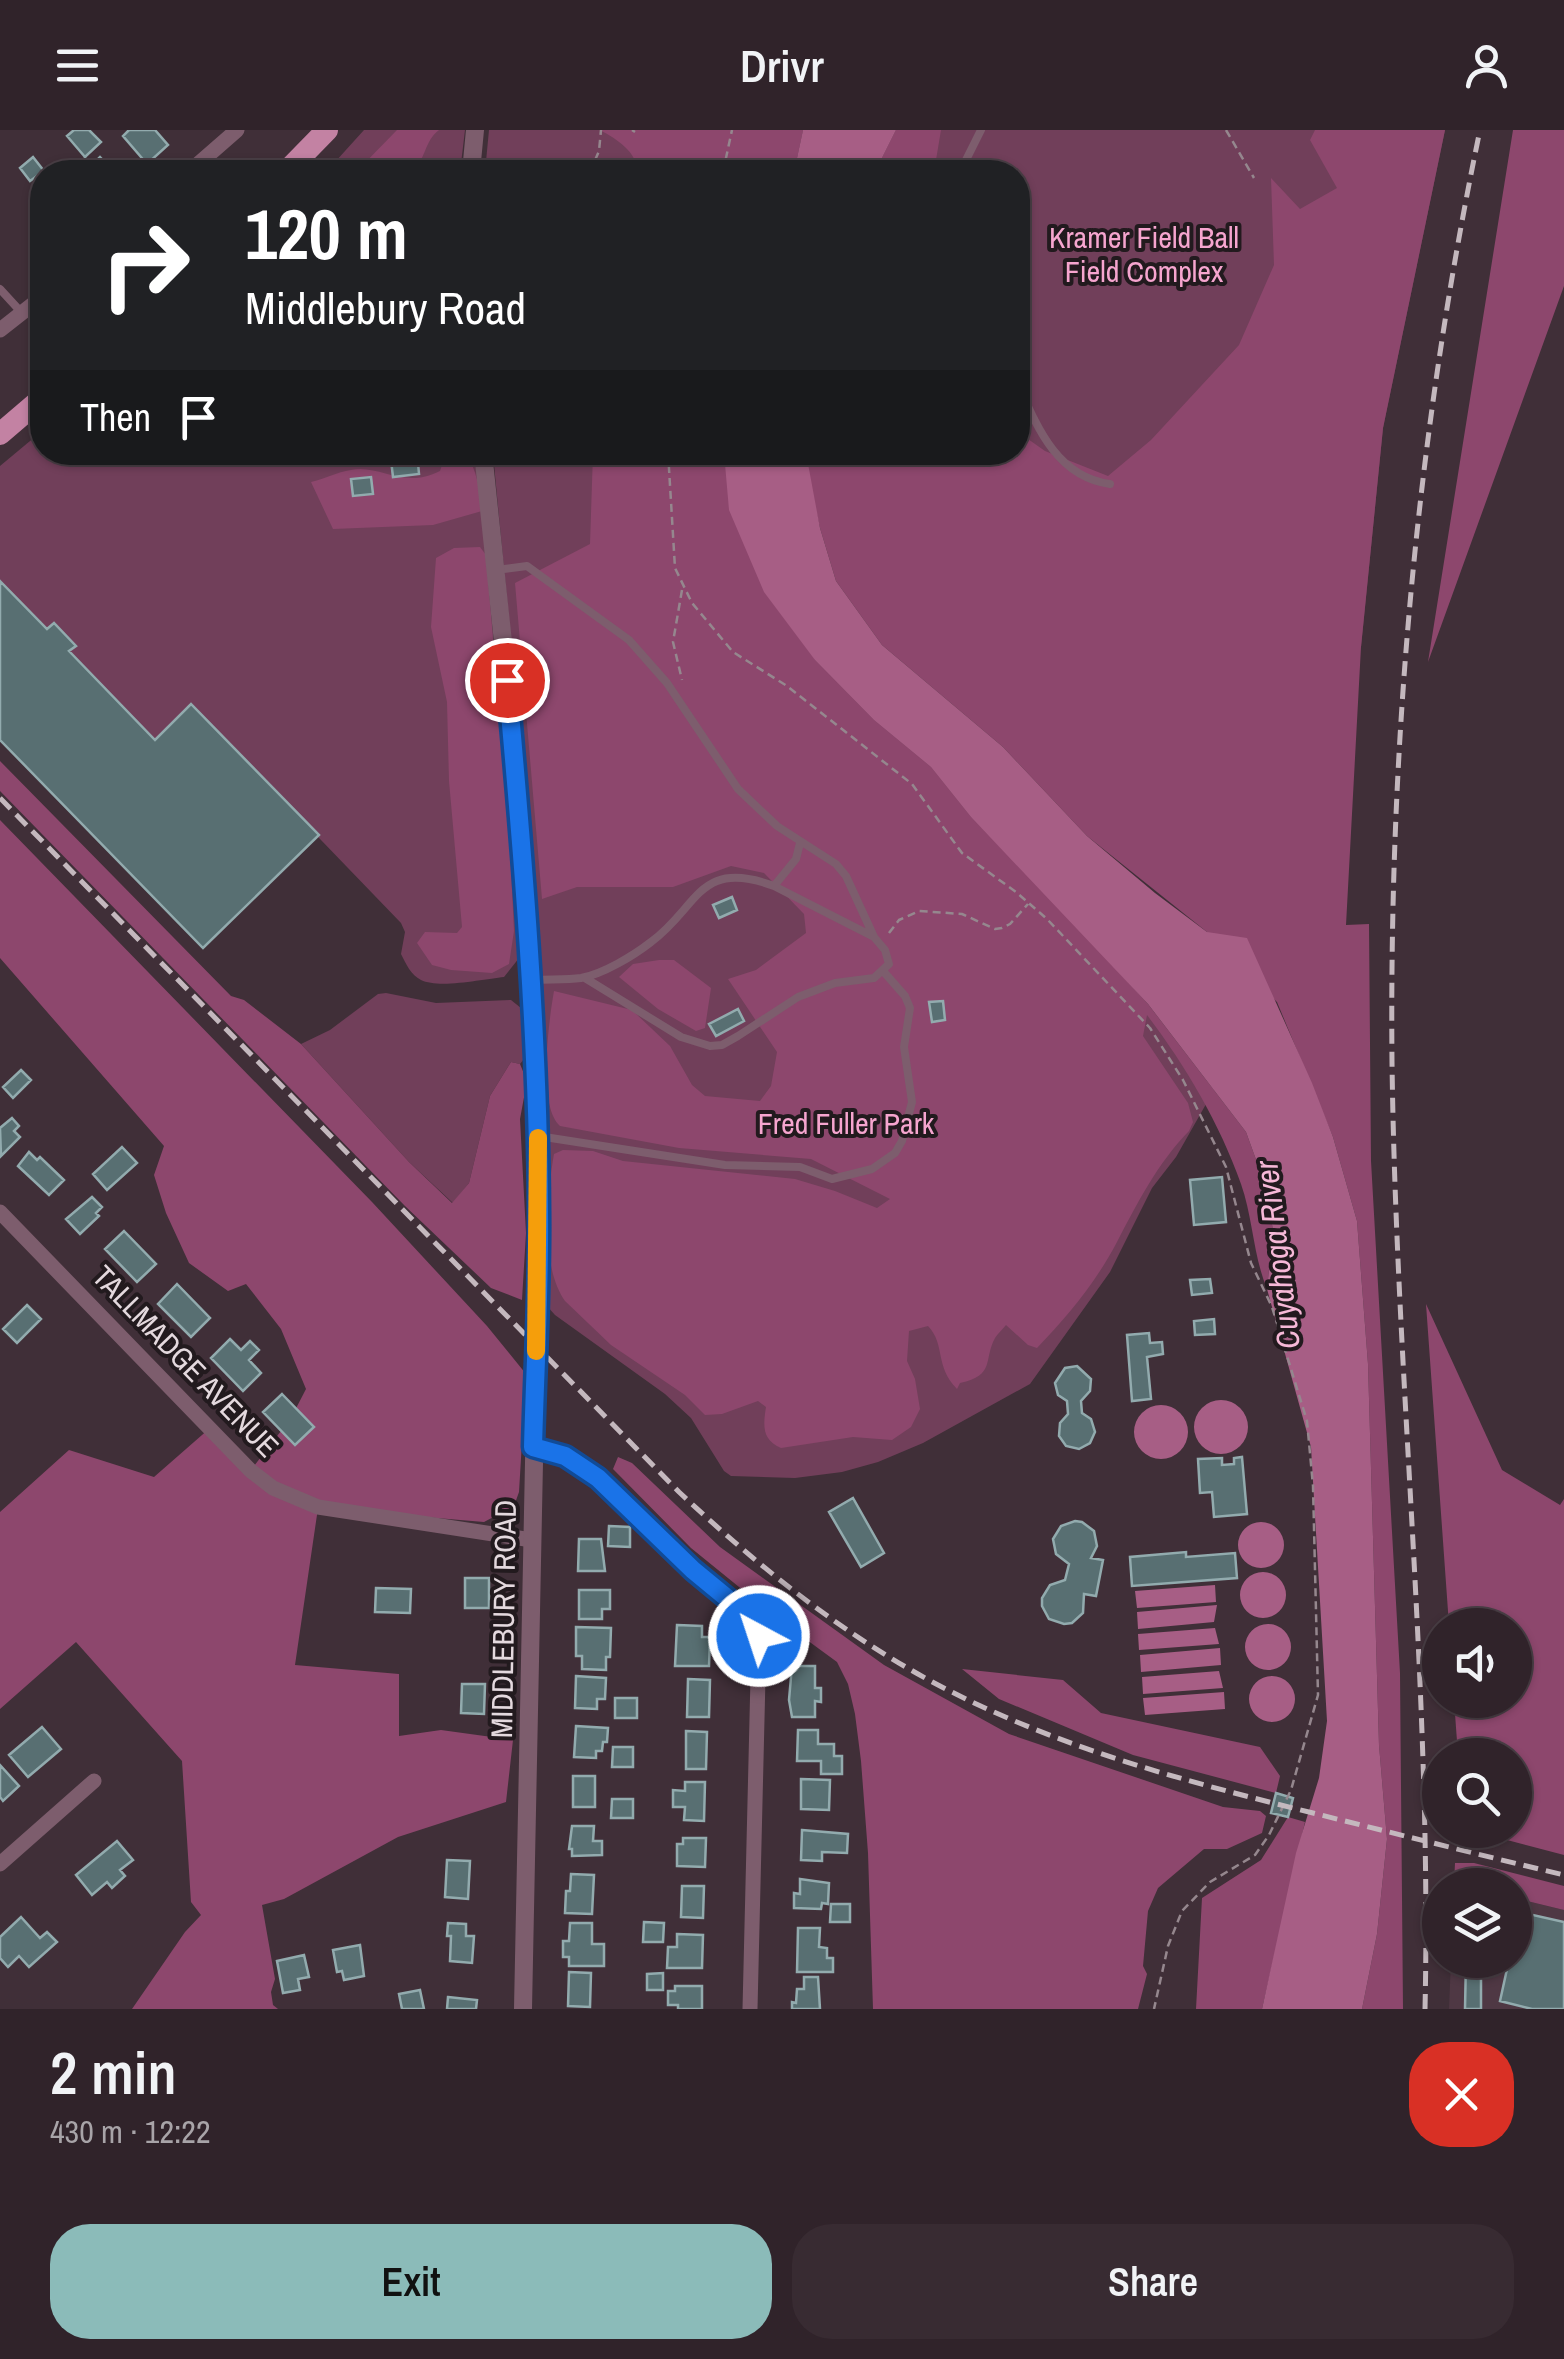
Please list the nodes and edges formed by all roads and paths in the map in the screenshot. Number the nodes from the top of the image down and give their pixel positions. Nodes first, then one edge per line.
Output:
1 (238, 130) edge
2 (327, 130) edge
3 (475, 130) edge
4 (602, 130) edge
5 (732, 130) edge
6 (982, 130) edge
7 (1226, 130) edge
8 (203, 160) edge
9 (298, 160) edge
10 (472, 160) edge
11 (595, 160) edge
12 (726, 160) edge
13 (966, 160) edge
14 (1254, 178) dead end
15 (0, 289) edge
16 (30, 307) edge
17 (22, 313) junction
18 (0, 330) edge
19 (30, 408) edge
20 (1030, 410) edge
21 (0, 434) edge
22 (485, 465) edge
23 (669, 465) edge
24 (1110, 484) dead end
25 (496, 570) junction
26 (682, 588) junction
27 (686, 693) dead end
28 (800, 842) junction
29 (774, 886) junction
30 (1028, 903) junction
31 (878, 940) junction
32 (882, 971) junction
33 (585, 978) junction
34 (531, 980) junction
35 (538, 1136) junction
36 (0, 1212) edge
37 (533, 1447) junction
38 (532, 1540) junction
39 (94, 1781) dead end
40 (0, 1864) edge
41 (523, 2009) edge
42 (750, 2009) edge
43 (1154, 2009) edge

1 - 8 street
2 - 9 main road
3 - 10 street
4 - 11 path
5 - 12 path
6 - 13 lane
7 - 14 path
15 - 17 lane
16 - 17 street
17 - 18 street
19 - 21 main road
20 - 24 lane
22 - 25 street, MIDDLEBURY ROAD
23 - 26 path
25 - 28 lane
25 - 34 street, MIDDLEBURY ROAD
26 - 27 path
26 - 30 path
28 - 29 lane
28 - 31 lane
29 - 31 lane
29 - 33 lane
30 - 31 path
30 - 43 path
31 - 32 lane
32 - 33 lane
32 - 35 lane
33 - 34 lane
34 - 35 street, MIDDLEBURY ROAD
35 - 37 street, MIDDLEBURY ROAD
36 - 38 street, TALLMADGE AVENUE
37 - 38 street, MIDDLEBURY ROAD
37 - 42 street
38 - 41 street, MIDDLEBURY ROAD
39 - 40 street

